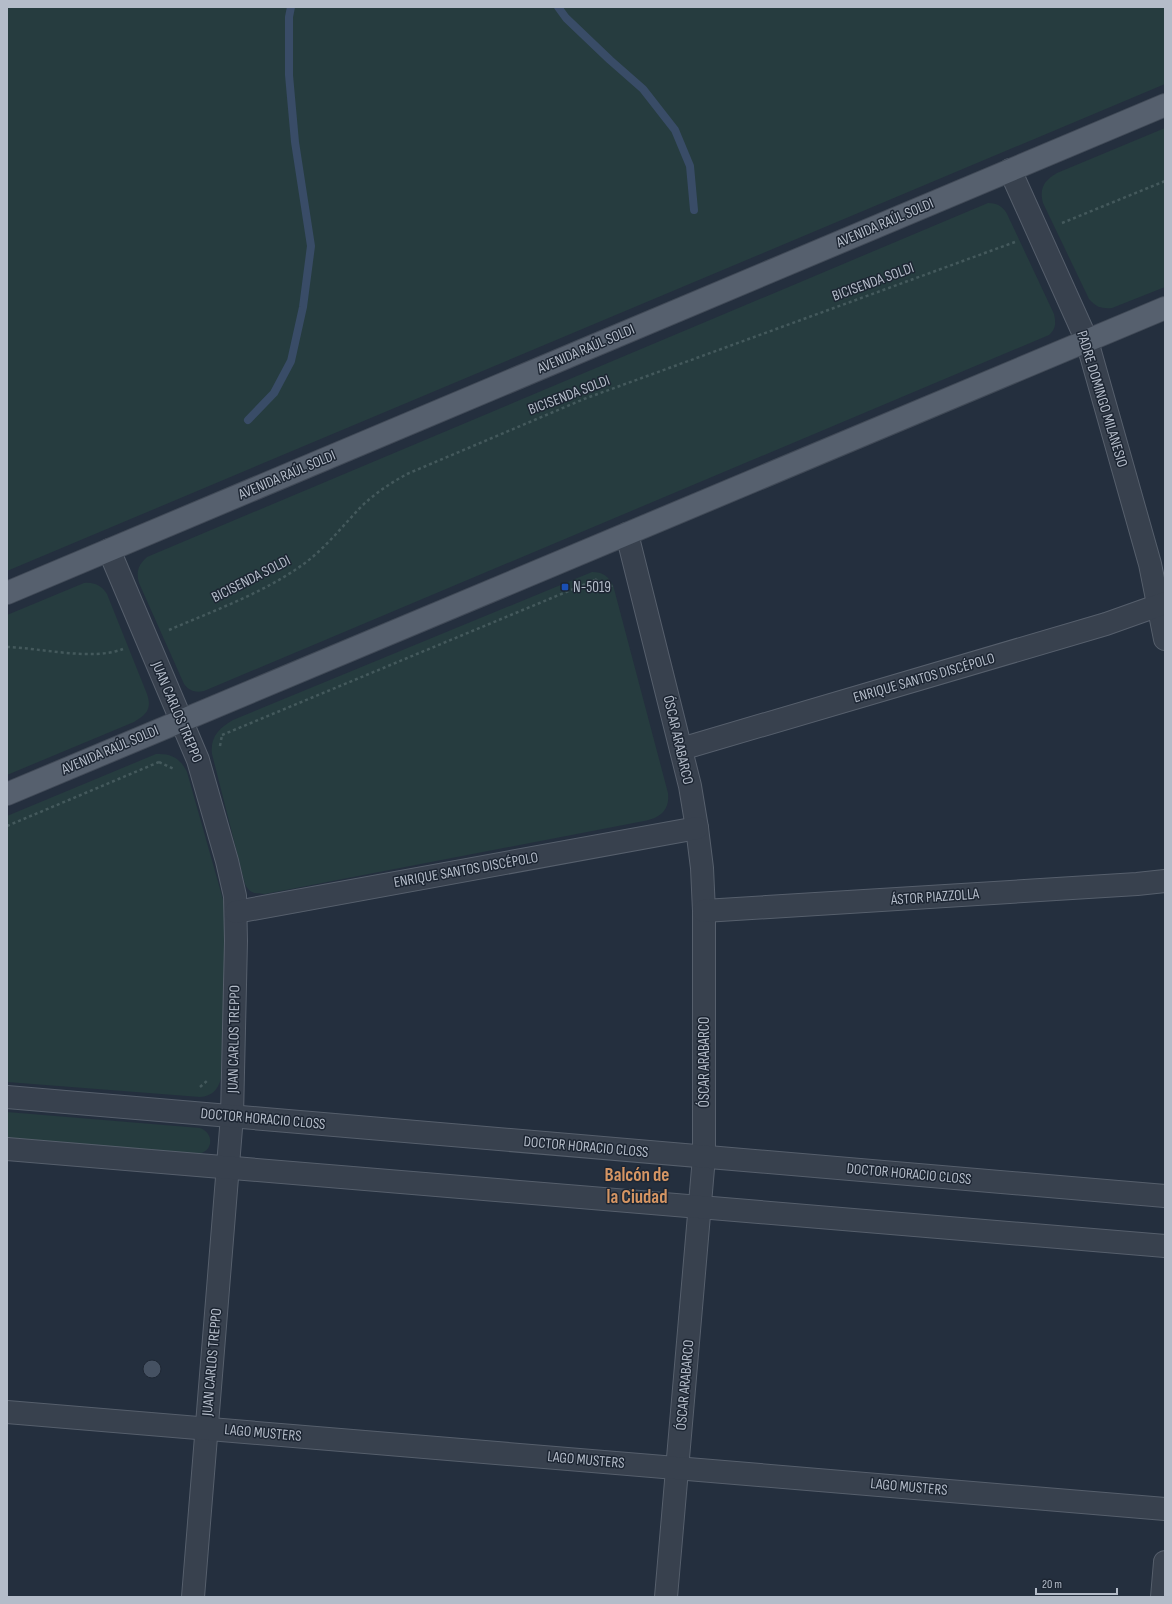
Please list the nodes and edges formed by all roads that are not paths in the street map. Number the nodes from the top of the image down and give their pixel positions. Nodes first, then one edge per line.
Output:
1 (1165, 105) edge
2 (1010, 170) junction
3 (1165, 308) edge
4 (1087, 341) junction
5 (627, 534) junction
6 (109, 550) junction
7 (7, 593) edge
8 (1162, 604) edge
9 (1165, 639) edge
10 (181, 721) junction
11 (681, 749) junction
12 (7, 794) edge
13 (697, 828) junction
14 (1165, 881) edge
15 (704, 911) junction
16 (236, 912) junction
17 (7, 1097) edge
18 (232, 1116) junction
19 (7, 1149) edge
20 (704, 1157) junction
21 (228, 1168) junction
22 (1165, 1196) edge
23 (700, 1207) junction
24 (1165, 1246) edge
25 (7, 1412) edge
26 (207, 1429) junction
27 (678, 1468) junction
28 (1165, 1508) edge
29 (1165, 1562) edge
30 (193, 1597) edge
31 (666, 1597) edge
32 (1162, 1597) edge

1 - 2 main road, AVENIDA RAÚL SOLDI
2 - 4 street, PADRE DOMINGO MILANESIO
2 - 6 main road, AVENIDA RAÚL SOLDI
3 - 4 main road, AVENIDA RAÚL SOLDI
4 - 5 main road, AVENIDA RAÚL SOLDI
4 - 8 street, PADRE DOMINGO MILANESIO
5 - 10 main road, AVENIDA RAÚL SOLDI
5 - 11 street, ÓSCAR ARABARCO
6 - 7 main road, AVENIDA RAÚL SOLDI
6 - 10 street, JUAN CARLOS TREPPO
8 - 9 street, PADRE DOMINGO MILANESIO
8 - 11 street, ENRIQUE SANTOS DISCÉPOLO
10 - 12 main road, AVENIDA RAÚL SOLDI
10 - 16 street, JUAN CARLOS TREPPO
11 - 13 street, ÓSCAR ARABARCO
13 - 15 street, ÓSCAR ARABARCO
13 - 16 street, ENRIQUE SANTOS DISCÉPOLO
14 - 15 street, ÁSTOR PIAZZOLLA
15 - 20 street, ÓSCAR ARABARCO
16 - 18 street, JUAN CARLOS TREPPO
17 - 18 street, DOCTOR HORACIO CLOSS
18 - 20 street, DOCTOR HORACIO CLOSS
18 - 21 street, JUAN CARLOS TREPPO
19 - 21 street
20 - 22 street, DOCTOR HORACIO CLOSS
20 - 23 street, ÓSCAR ARABARCO
21 - 23 street
21 - 26 street, JUAN CARLOS TREPPO
23 - 24 street
23 - 27 street, ÓSCAR ARABARCO
25 - 26 street, LAGO MUSTERS
26 - 27 street, LAGO MUSTERS
26 - 30 street, JUAN CARLOS TREPPO
27 - 28 street, LAGO MUSTERS
27 - 31 street, ÓSCAR ARABARCO
29 - 32 street

